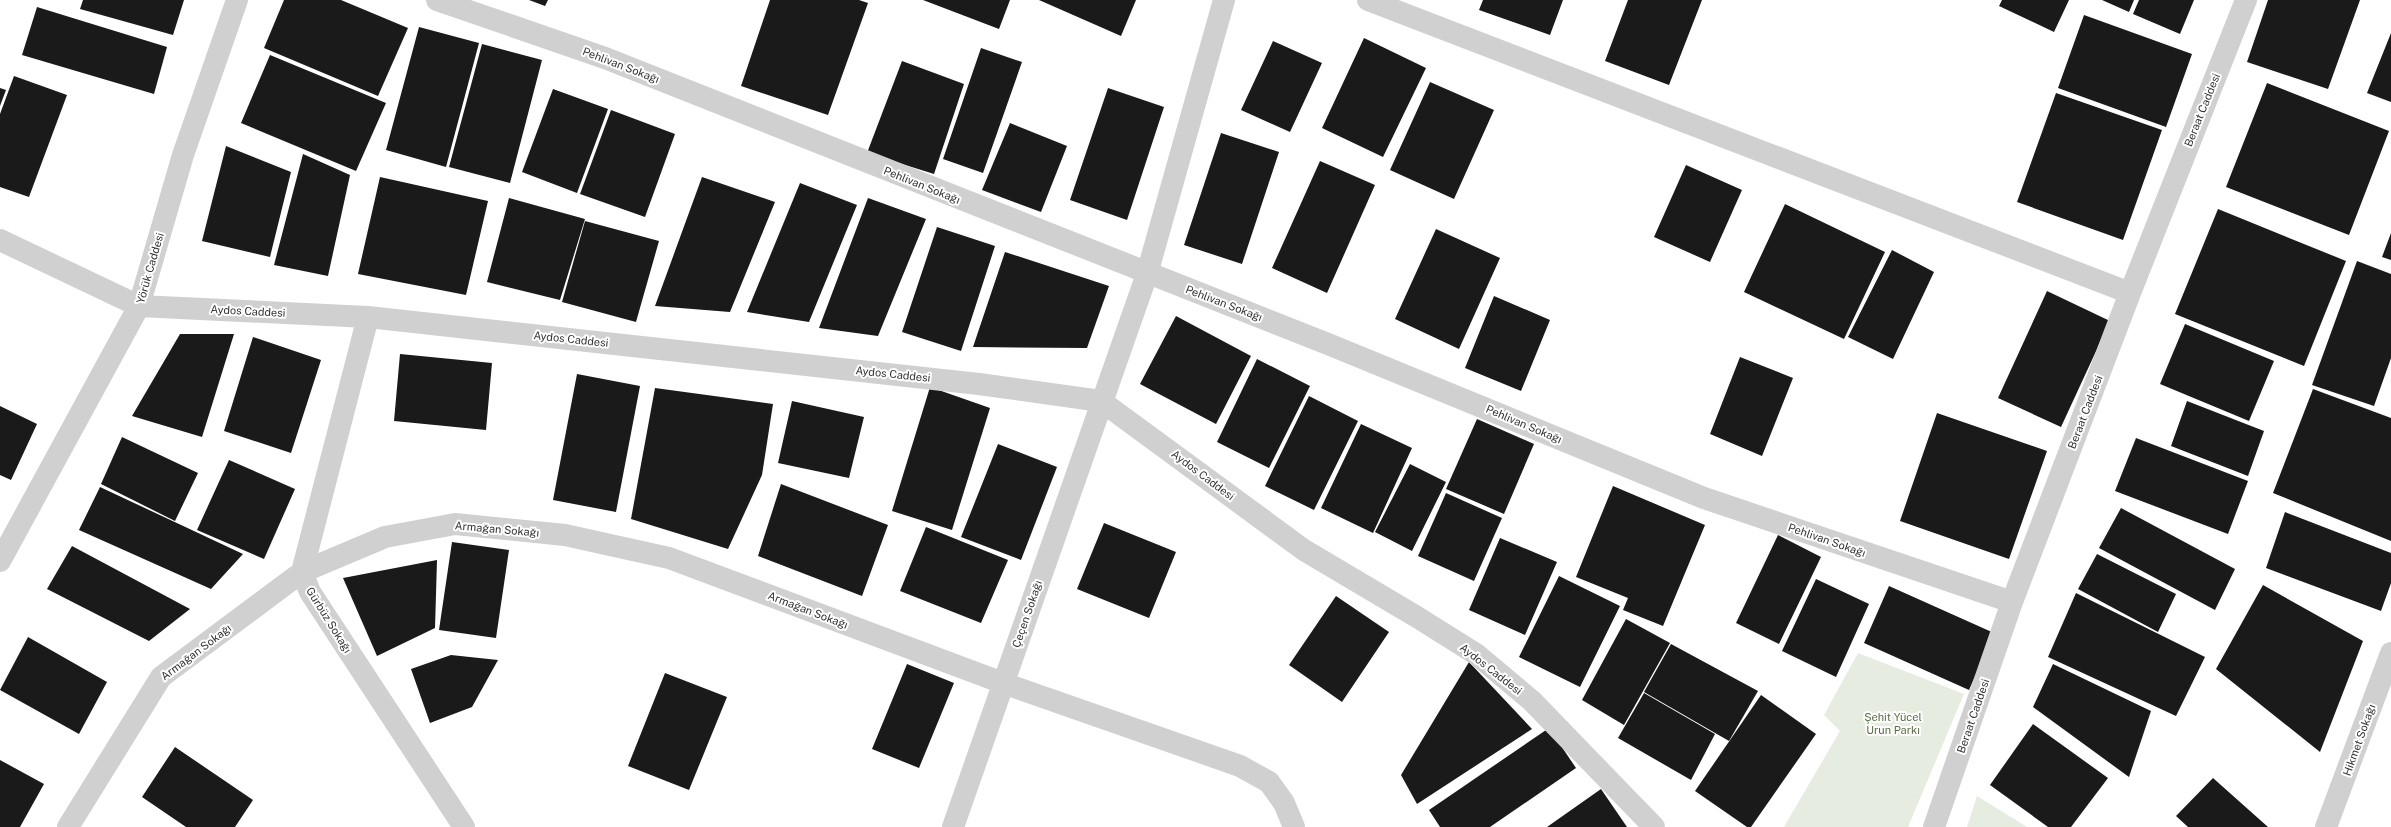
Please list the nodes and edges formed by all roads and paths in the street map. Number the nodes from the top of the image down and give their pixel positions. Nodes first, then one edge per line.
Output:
1 (237, 0) edge
2 (437, 0) edge
3 (1224, 0) edge
4 (1368, 0) edge
5 (2246, 0) edge
6 (0, 240) edge
7 (1147, 274) junction
8 (2130, 292) junction
9 (139, 306) junction
10 (368, 317) junction
11 (1101, 401) junction
12 (0, 561) edge
13 (302, 572) junction
14 (2012, 602) junction
15 (2391, 654) edge
16 (1003, 683) junction
17 (68, 827) edge
18 (464, 827) edge
19 (952, 827) edge
20 (1294, 827) edge
21 (1654, 827) edge
22 (1934, 827) edge
23 (2326, 827) edge

1 - 9 street, Yörük Caddesi
2 - 7 street, Pehlivan Sokağı
3 - 7 street, Çeçen Sokağı
4 - 8 street
5 - 8 street, Beraat Caddesi
6 - 9 street, Aydos Caddesi
7 - 11 street, Çeçen Sokağı
7 - 14 street, Pehlivan Sokağı
8 - 14 street, Beraat Caddesi
9 - 10 street, Aydos Caddesi
9 - 12 street, Yörük Caddesi
10 - 11 street, Aydos Caddesi
10 - 13 street
11 - 16 street, Çeçen Sokağı
11 - 21 street, Aydos Caddesi
13 - 16 street, Armağan Sokağı
13 - 17 street, Armağan Sokağı
13 - 18 street, Gürbüz Sokağı
14 - 22 street, Beraat Caddesi
15 - 23 street, Hikmet Sokağı
16 - 19 street, Çeçen Sokağı
16 - 20 street, Armağan Sokağı

